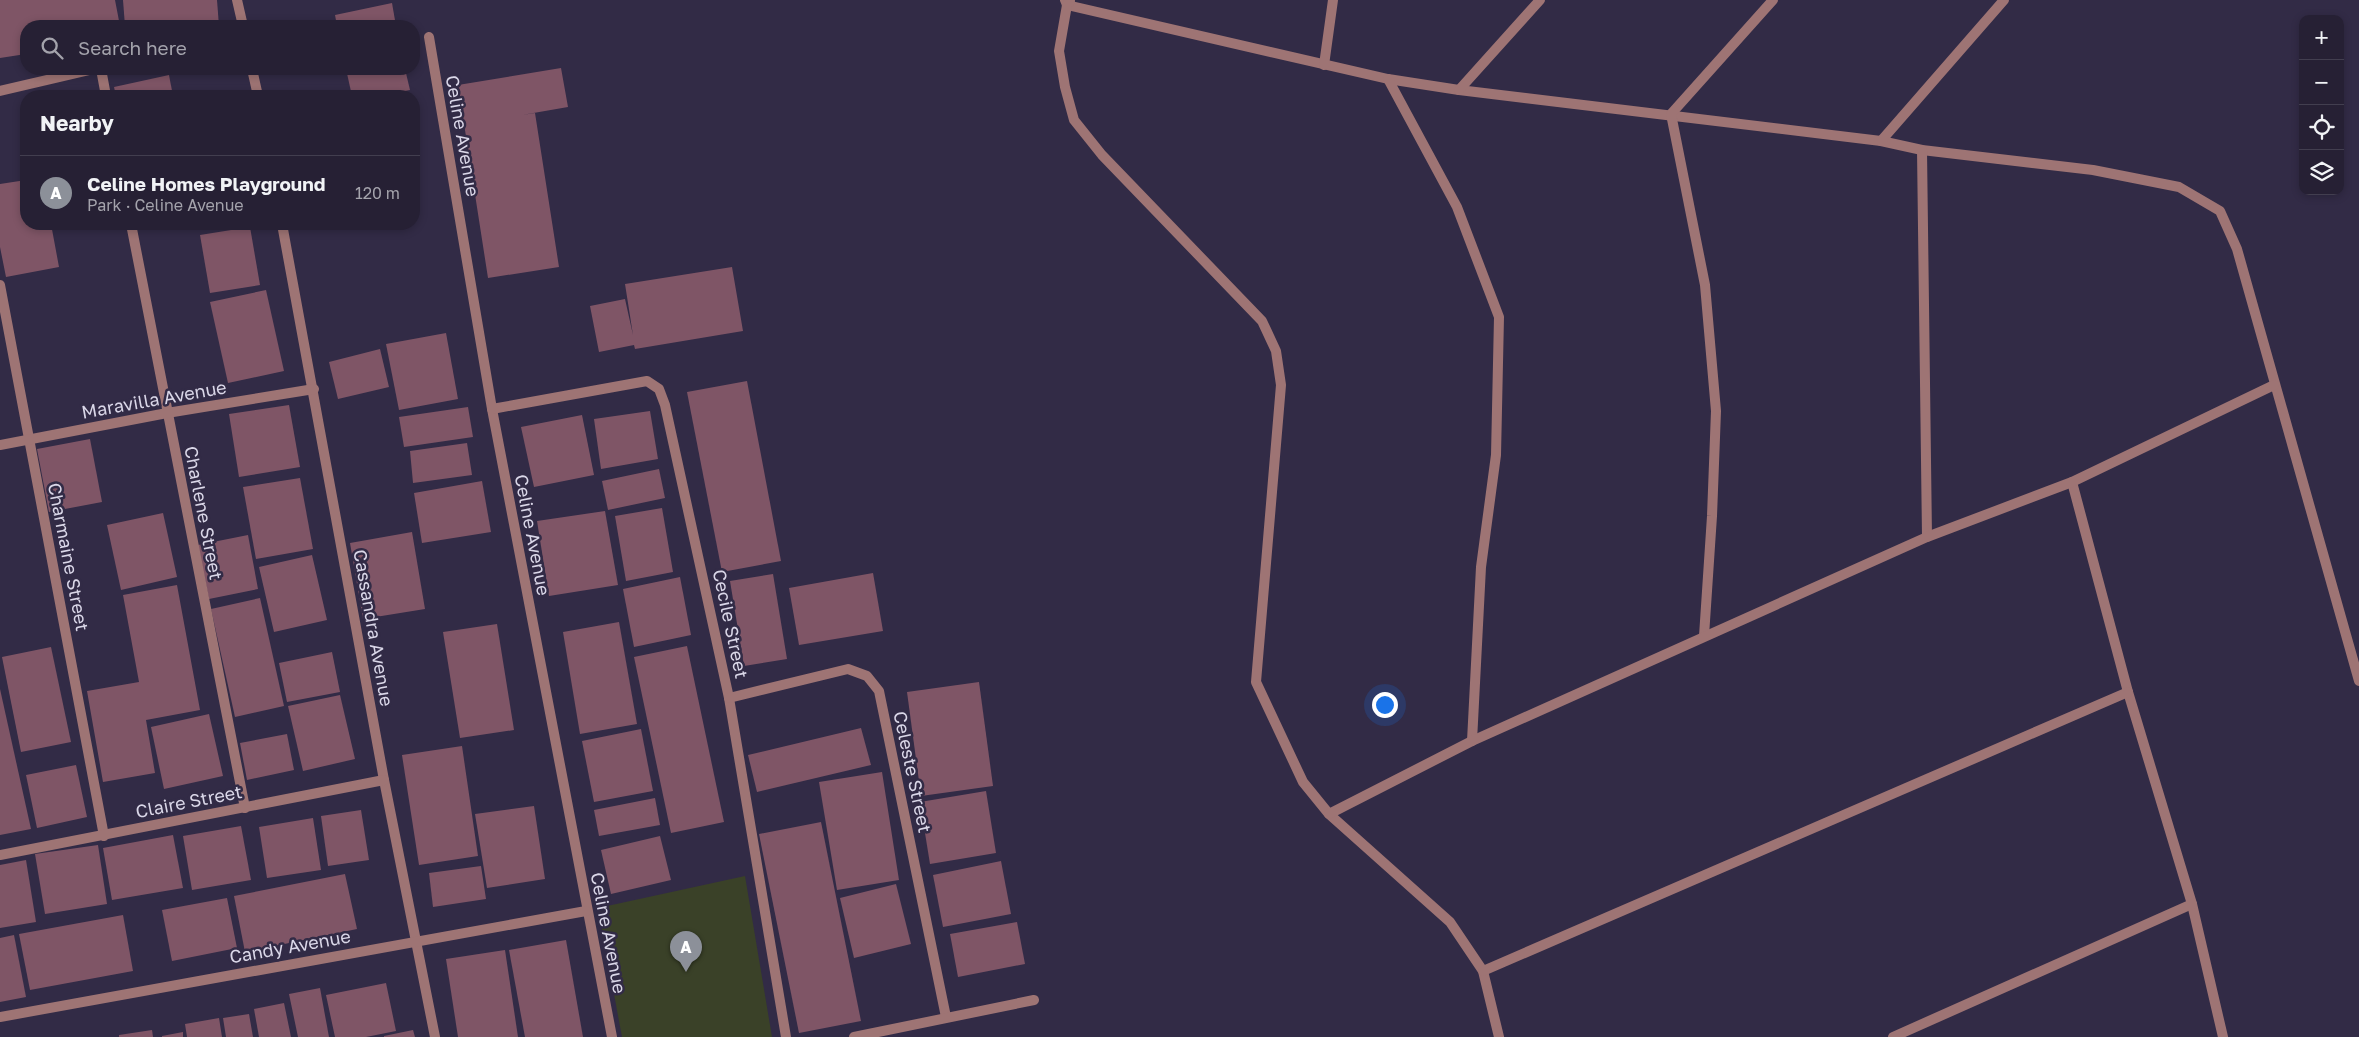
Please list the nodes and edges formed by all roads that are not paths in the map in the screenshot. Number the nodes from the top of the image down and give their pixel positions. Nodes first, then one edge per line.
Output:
1 (237, 0) edge
2 (1333, 0) edge
3 (1540, 0) edge
4 (1773, 0) edge
5 (2004, 0) edge
6 (1068, 2) edge
7 (242, 20) edge
8 (429, 37) dead end
9 (1324, 65) junction
10 (68, 75) edge
11 (102, 75) edge
12 (253, 75) edge
13 (1388, 79) junction
14 (105, 90) edge
15 (257, 90) edge
16 (1459, 90) junction
17 (0, 91) edge
18 (1672, 114) junction
19 (1881, 141) junction
20 (1922, 150) junction
21 (132, 230) edge
22 (283, 230) edge
23 (0, 285) edge
24 (2274, 385) junction
25 (314, 389) junction
26 (492, 409) junction
27 (167, 413) junction
28 (29, 440) junction
29 (0, 445) edge
30 (2072, 482) junction
31 (1927, 537) junction
32 (1704, 636) junction
33 (2359, 681) edge
34 (2128, 692) junction
35 (730, 698) junction
36 (1472, 741) junction
37 (384, 780) junction
38 (245, 808) junction
39 (1329, 814) junction
40 (104, 836) junction
41 (0, 855) edge
42 (2192, 904) junction
43 (586, 911) junction
44 (416, 941) junction
45 (1483, 971) junction
46 (1034, 1000) dead end
47 (0, 1017) edge
48 (946, 1017) junction
49 (435, 1037) edge
50 (612, 1037) edge
51 (786, 1037) edge
52 (854, 1037) edge
53 (1499, 1037) edge
54 (1892, 1037) edge
55 (2224, 1037) edge

1 - 7 street
2 - 9 street
3 - 16 street
4 - 18 street
5 - 19 street
6 - 9 street
6 - 39 street
8 - 26 street, Celine Avenue
9 - 13 street
10 - 17 street
11 - 14 street
12 - 15 street
13 - 16 street
13 - 36 street
16 - 18 street
18 - 19 street
18 - 32 street
19 - 20 street
20 - 24 street
20 - 31 street
21 - 27 street, Charlene Street
22 - 25 street, Cassandra Avenue
23 - 28 street, Charmaine Street
24 - 30 street
24 - 33 street
25 - 27 street, Maravilla Avenue
25 - 37 street, Cassandra Avenue
26 - 35 street, Cecile Street
26 - 43 street, Celine Avenue
27 - 28 street, Maravilla Avenue
27 - 38 street, Charlene Street
28 - 29 street, Maravilla Avenue
28 - 40 street, Charmaine Street
30 - 31 street
30 - 34 street
31 - 32 street
32 - 36 street
34 - 42 street
34 - 45 street
35 - 48 street, Celeste Street
35 - 51 street, Cecile Street
36 - 39 street
37 - 38 street, Claire Street
37 - 44 street, Cassandra Avenue
38 - 40 street, Claire Street
39 - 45 street
40 - 41 street, Claire Street
42 - 54 street
42 - 55 street
43 - 44 street, Candy Avenue
43 - 50 street, Celine Avenue
44 - 47 street, Candy Avenue
44 - 49 street, Cassandra Avenue
45 - 53 street
46 - 48 street
48 - 52 street

